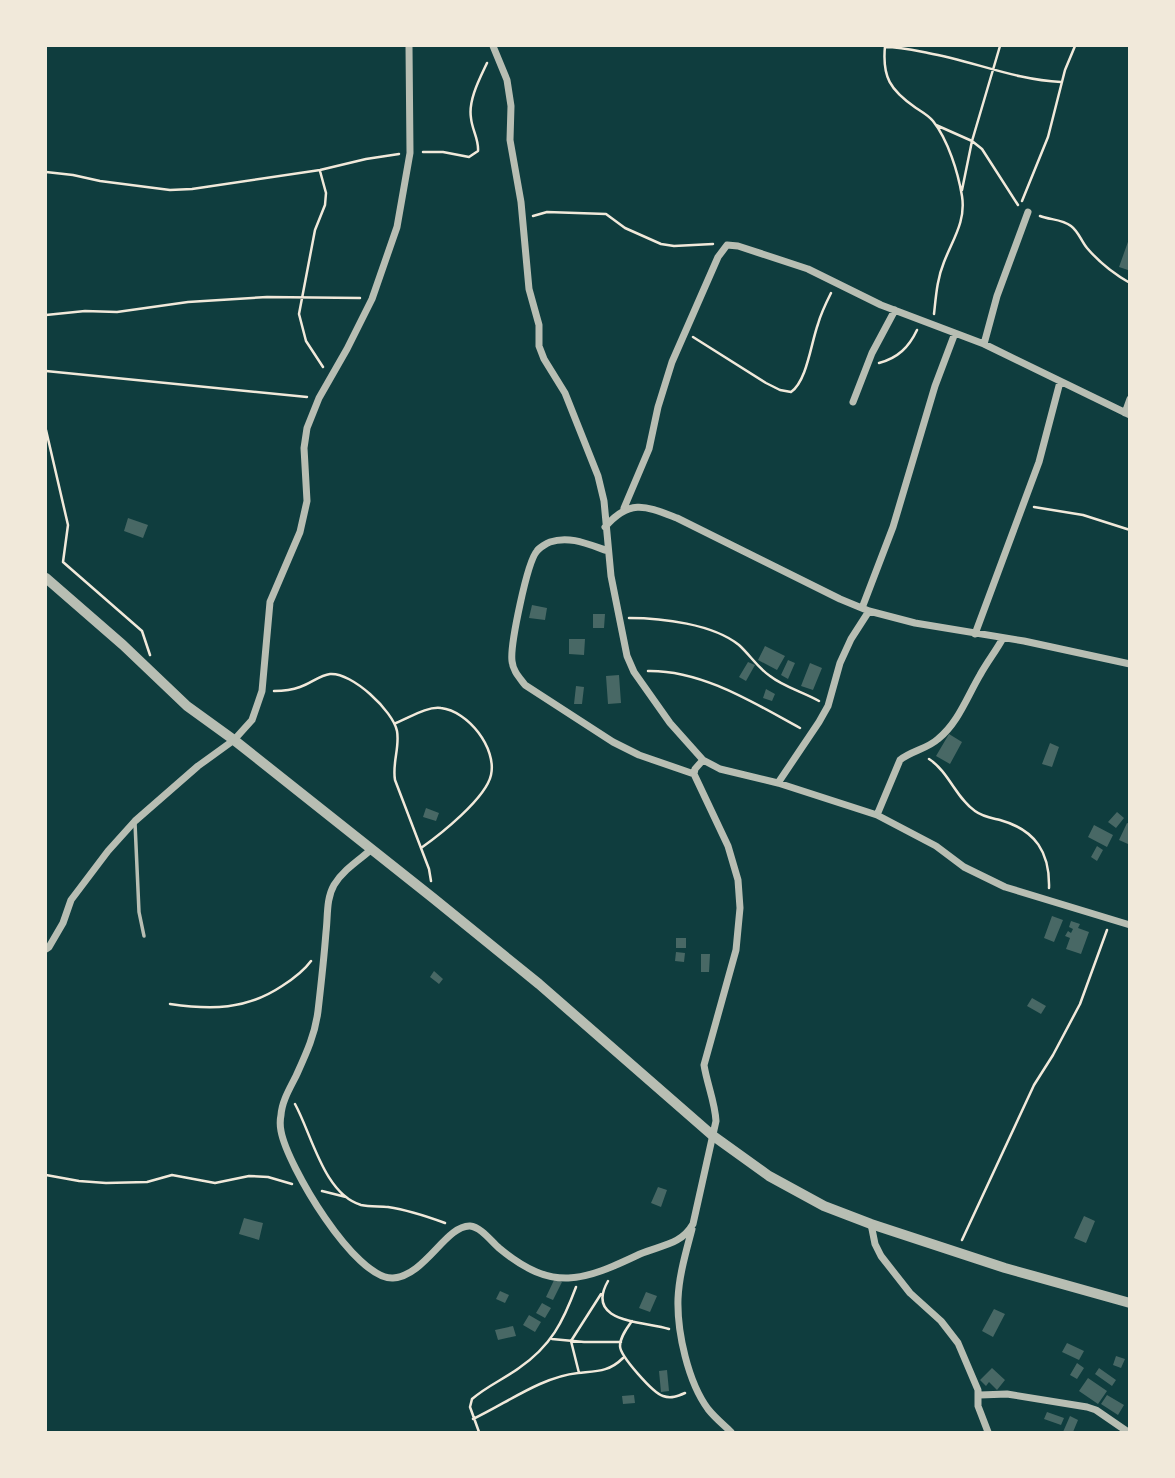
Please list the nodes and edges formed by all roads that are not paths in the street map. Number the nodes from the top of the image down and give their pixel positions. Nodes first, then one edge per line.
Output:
1 (408, 46) edge
2 (493, 46) edge
3 (1028, 212) dead end
4 (895, 310) junction
5 (955, 333) junction
6 (984, 344) junction
7 (1060, 382) junction
8 (1129, 399) edge
9 (853, 402) dead end
10 (1127, 414) edge
11 (624, 508) junction
12 (606, 527) junction
13 (608, 551) junction
14 (46, 578) edge
15 (866, 609) junction
16 (975, 634) junction
17 (1003, 638) junction
18 (1129, 664) edge
19 (234, 740) junction
20 (704, 760) junction
21 (694, 774) junction
22 (778, 783) junction
23 (877, 814) junction
24 (135, 821) junction
25 (372, 849) junction
26 (1129, 925) edge
27 (144, 936) dead end
28 (46, 949) edge
29 (712, 1135) junction
30 (693, 1224) junction
31 (871, 1224) junction
32 (1129, 1303) edge
33 (980, 1395) junction
34 (1128, 1429) edge
35 (731, 1433) edge
36 (988, 1433) edge

1 - 19 street
2 - 12 street
3 - 6 street
4 - 5 street
4 - 9 street
4 - 11 street
5 - 6 street
5 - 15 street
6 - 7 street
7 - 10 street
7 - 16 street
8 - 10 street
11 - 12 street
11 - 15 street
12 - 13 street
13 - 20 street
13 - 21 street
14 - 19 street
15 - 16 street
15 - 22 street
16 - 17 street
17 - 18 street
17 - 23 street
19 - 24 street
19 - 25 street
20 - 21 street
20 - 22 street
21 - 29 street
22 - 23 street
23 - 26 street
24 - 27 lane
24 - 28 street
25 - 29 street
25 - 30 street
29 - 30 street
29 - 31 street
30 - 35 street
31 - 32 street
31 - 33 street
33 - 34 street
33 - 36 street

